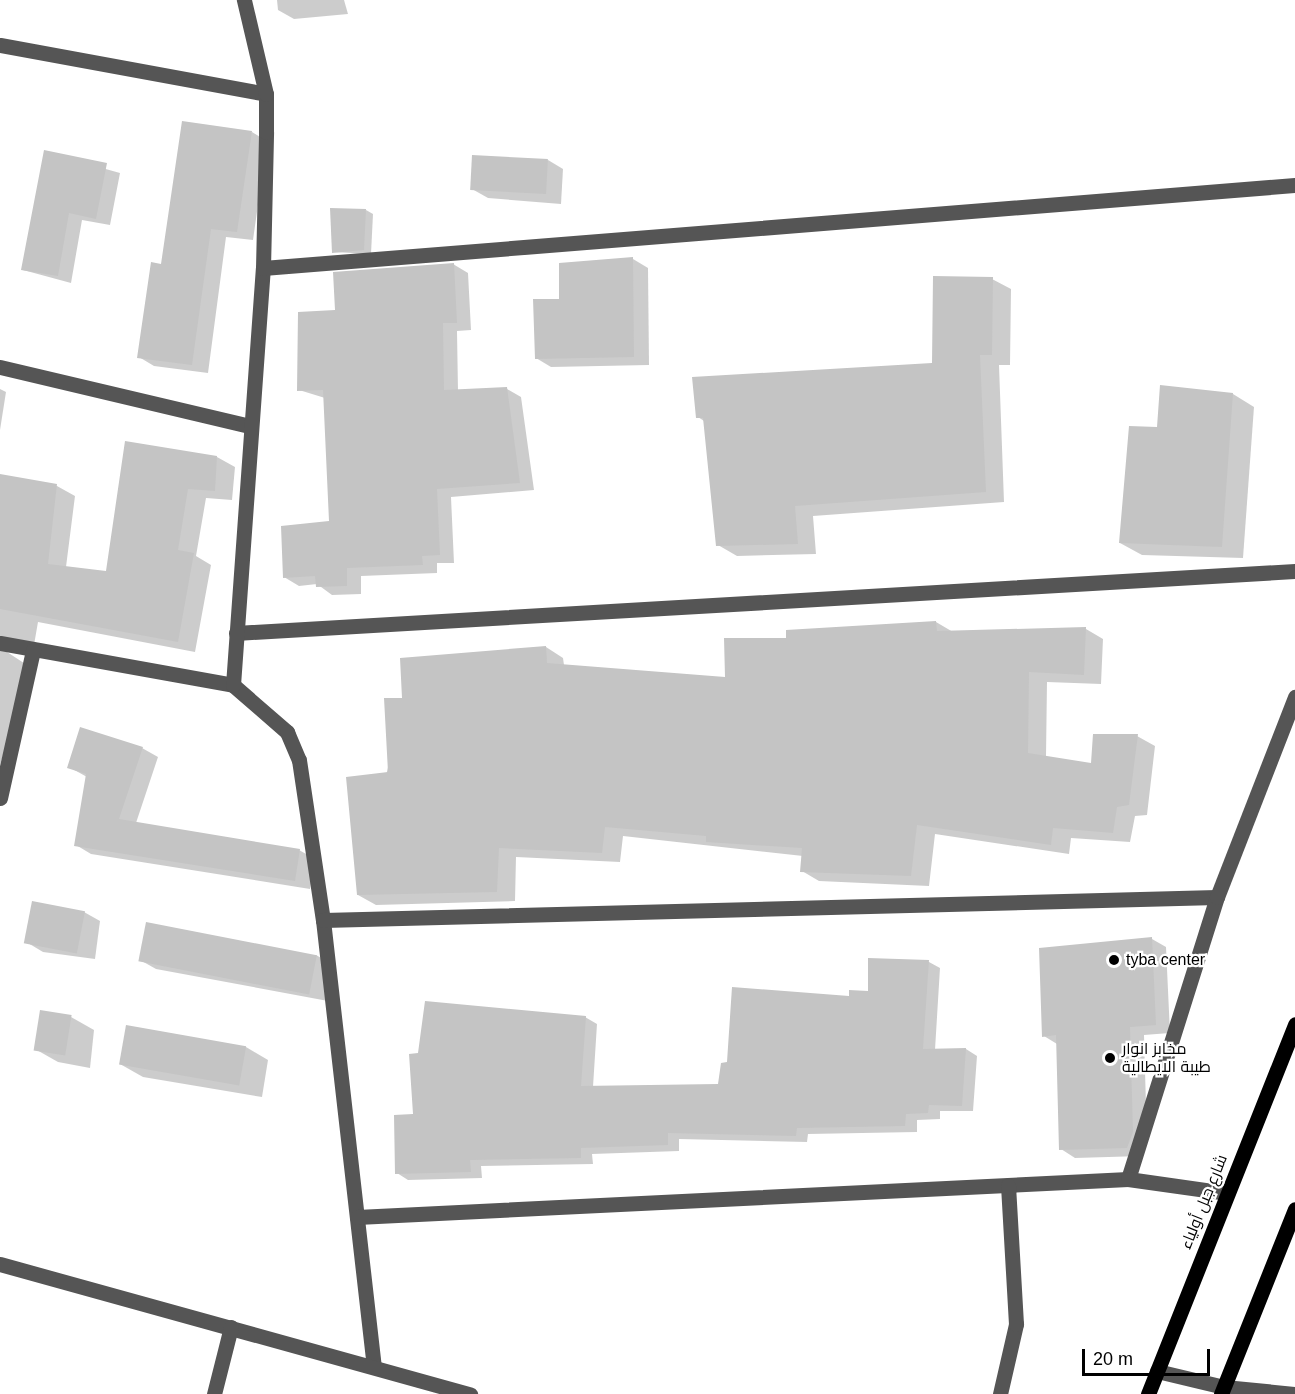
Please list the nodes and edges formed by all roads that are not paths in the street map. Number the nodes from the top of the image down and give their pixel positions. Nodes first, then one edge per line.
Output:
1 (244, 0) edge
2 (0, 45) edge
3 (266, 94) junction
4 (1295, 185) edge
5 (263, 268) junction
6 (0, 367) edge
7 (249, 426) junction
8 (1295, 571) edge
9 (236, 633) junction
10 (0, 643) edge
11 (33, 650) junction
12 (233, 685) junction
13 (1295, 697) edge
14 (0, 798) edge
15 (1217, 897) junction
16 (323, 920) junction
17 (1295, 1024) edge
18 (1128, 1179) junction
19 (1008, 1185) junction
20 (1226, 1193) junction
21 (1295, 1209) edge
22 (357, 1217) junction
23 (0, 1264) edge
24 (231, 1327) junction
25 (374, 1367) junction
26 (1157, 1371) junction
27 (1222, 1390) edge
28 (1273, 1393) edge
29 (214, 1394) edge
30 (470, 1394) edge
31 (1000, 1394) edge
32 (1148, 1394) edge
33 (1295, 1394) edge

1 - 3 street
2 - 3 street
3 - 5 street
4 - 5 street
5 - 7 street
6 - 7 street
7 - 9 street
8 - 9 street
9 - 12 street
10 - 11 street
11 - 12 street
11 - 14 street
12 - 16 street
13 - 15 street
15 - 16 street
15 - 18 street
16 - 22 street
17 - 20 main road, شارع جبل أولياء
18 - 19 street
18 - 20 street
19 - 22 street
19 - 31 street
20 - 26 main road, شارع جبل أولياء
21 - 27 main road
22 - 25 street
23 - 24 street
24 - 25 street
24 - 29 street
25 - 30 street
26 - 27 street
26 - 32 main road, شارع جبل أولياء
27 - 28 street
28 - 33 street

